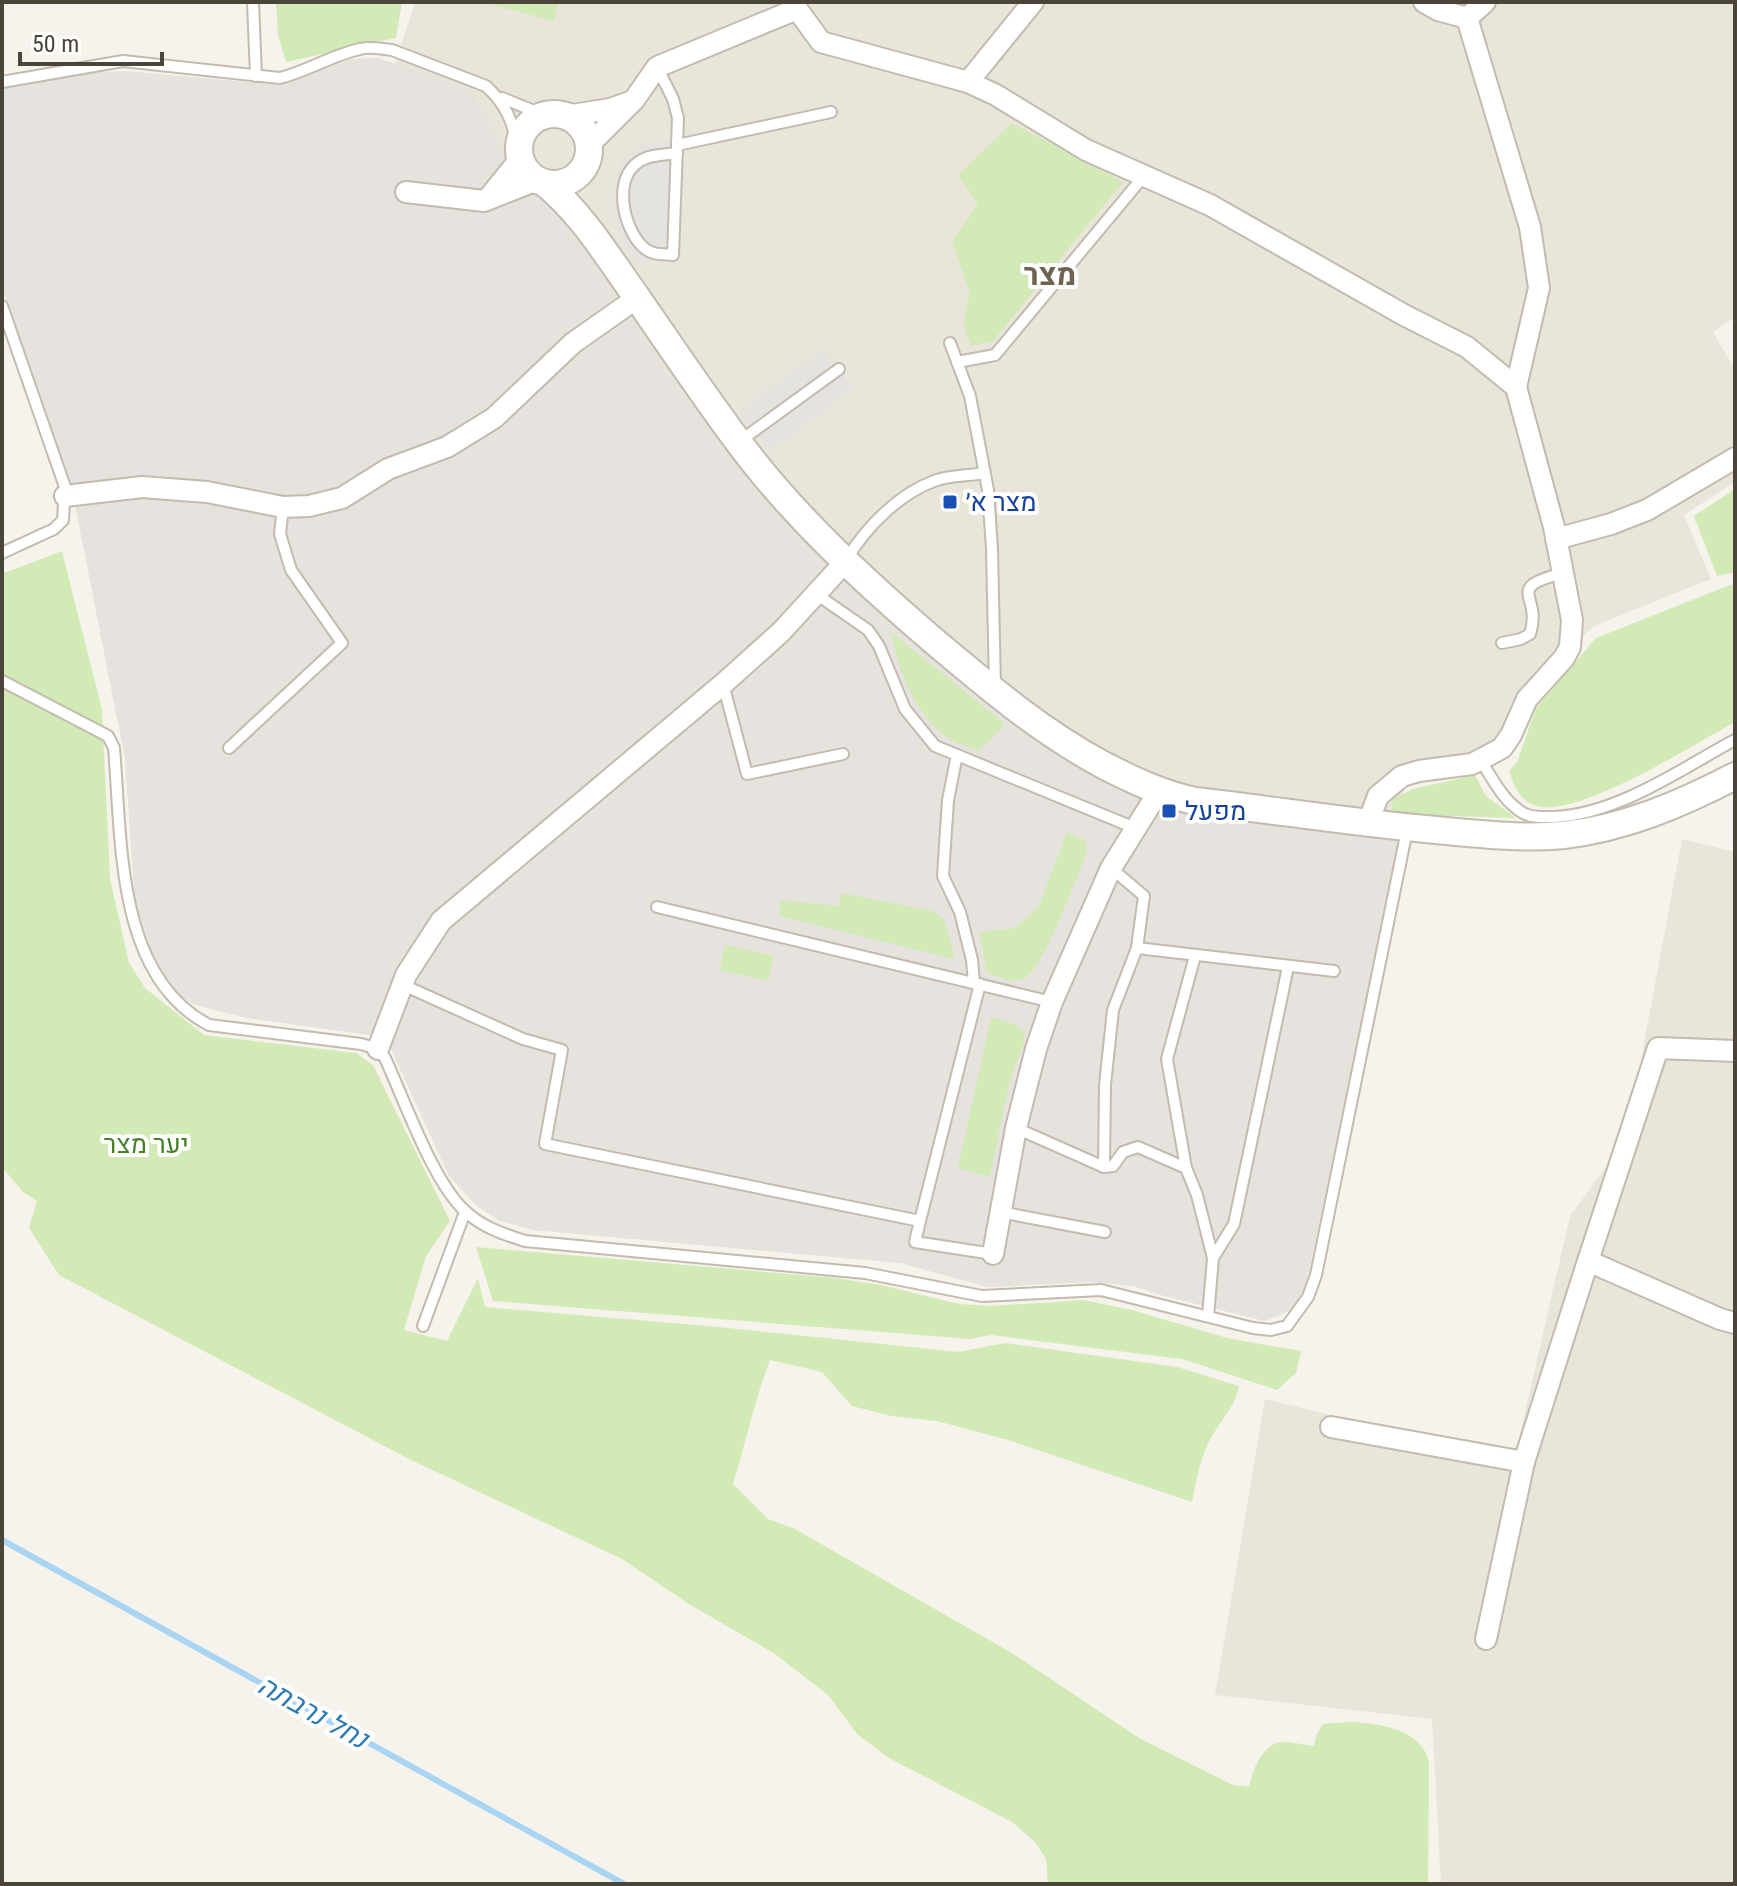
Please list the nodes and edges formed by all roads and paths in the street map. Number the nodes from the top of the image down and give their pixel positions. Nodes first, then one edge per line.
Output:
1 (253, 2) edge
2 (1033, 2) edge
3 (1424, 2) edge
4 (1485, 2) edge
5 (796, 5) edge
6 (1467, 18) junction
7 (657, 67) junction
8 (256, 76) junction
9 (2, 82) edge
10 (968, 82) junction
11 (497, 95) junction
12 (634, 100) junction
13 (831, 112) dead end
14 (555, 116) junction
15 (677, 149) junction
16 (519, 154) junction
17 (586, 156) junction
18 (1143, 177) junction
19 (541, 182) junction
20 (406, 192) dead end
21 (484, 201) junction
22 (592, 233) junction
23 (637, 298) junction
24 (2, 306) edge
25 (950, 343) dead end
26 (957, 362) junction
27 (839, 369) dead end
28 (1516, 387) junction
29 (739, 442) junction
30 (1735, 458) edge
31 (984, 473) junction
32 (65, 496) junction
33 (283, 507) junction
34 (1556, 539) junction
35 (2, 553) edge
36 (846, 561) junction
37 (1563, 573) junction
38 (816, 594) junction
39 (1502, 643) dead end
40 (2, 681) edge
41 (723, 684) junction
42 (995, 693) junction
43 (1735, 740) edge
44 (229, 748) dead end
45 (843, 754) dead end
46 (957, 755) junction
47 (1481, 761) junction
48 (1735, 776) edge
49 (1159, 791) junction
50 (1368, 823) junction
51 (1135, 828) junction
52 (1407, 828) junction
53 (1111, 868) junction
54 (657, 907) dead end
55 (1137, 948) junction
56 (1195, 956) junction
57 (1288, 967) junction
58 (1334, 971) dead end
59 (977, 984) junction
60 (403, 985) junction
61 (1052, 1002) junction
62 (378, 1049) junction
63 (1735, 1051) edge
64 (1016, 1128) junction
65 (1104, 1167) junction
66 (1186, 1168) junction
67 (465, 1212) junction
68 (1000, 1212) junction
69 (920, 1221) junction
70 (1105, 1232) dead end
71 (993, 1254) joint
72 (1213, 1258) junction
73 (1588, 1261) junction
74 (1208, 1316) junction
75 (1735, 1323) edge
76 (423, 1326) dead end
77 (1331, 1427) dead end
78 (1524, 1462) junction
79 (1486, 1639) dead end

1 - 8 lane
2 - 10 street
3 - 6 street
4 - 6 street
5 - 7 street
5 - 10 street
6 - 28 street
7 - 12 street
7 - 15 lane
8 - 9 lane
8 - 11 lane
10 - 18 street
11 - 14 lane
11 - 16 lane
12 - 14 street
12 - 17 street
13 - 15 lane
14 - 16 street
14 - 17 street
15 - 15 lane
16 - 19 street
16 - 21 street
17 - 19 street
17 - 22 street
18 - 26 lane
18 - 28 street
19 - 21 street
19 - 22 street
20 - 21 street
22 - 23 street
23 - 29 street
23 - 33 street
24 - 32 lane
25 - 26 lane
26 - 31 lane
27 - 29 lane
28 - 34 street
29 - 36 street
30 - 34 street
31 - 36 lane
31 - 42 lane
32 - 33 street
32 - 35 lane
33 - 44 lane
34 - 37 street
36 - 38 street
36 - 42 street
37 - 39 lane
37 - 47 street
38 - 41 street
38 - 46 lane
40 - 62 lane
41 - 45 lane
41 - 60 street
42 - 49 street
43 - 47 lane
46 - 51 lane
46 - 59 lane
47 - 50 street
48 - 52 street
49 - 50 street
49 - 51 street
50 - 52 street
51 - 53 street
52 - 74 lane
53 - 55 lane
53 - 61 street
54 - 59 lane
55 - 56 lane
55 - 65 lane
56 - 57 lane
56 - 66 lane
57 - 58 lane
57 - 72 lane
59 - 61 lane
59 - 69 lane
60 - 62 street
60 - 69 lane
61 - 64 street
62 - 67 lane
63 - 73 street
64 - 65 lane
64 - 68 street
65 - 66 lane
66 - 72 lane
67 - 74 lane
67 - 76 lane
68 - 70 lane
68 - 71 street
69 - 71 lane
72 - 74 lane
73 - 75 street
73 - 78 street
77 - 78 street
78 - 79 street

